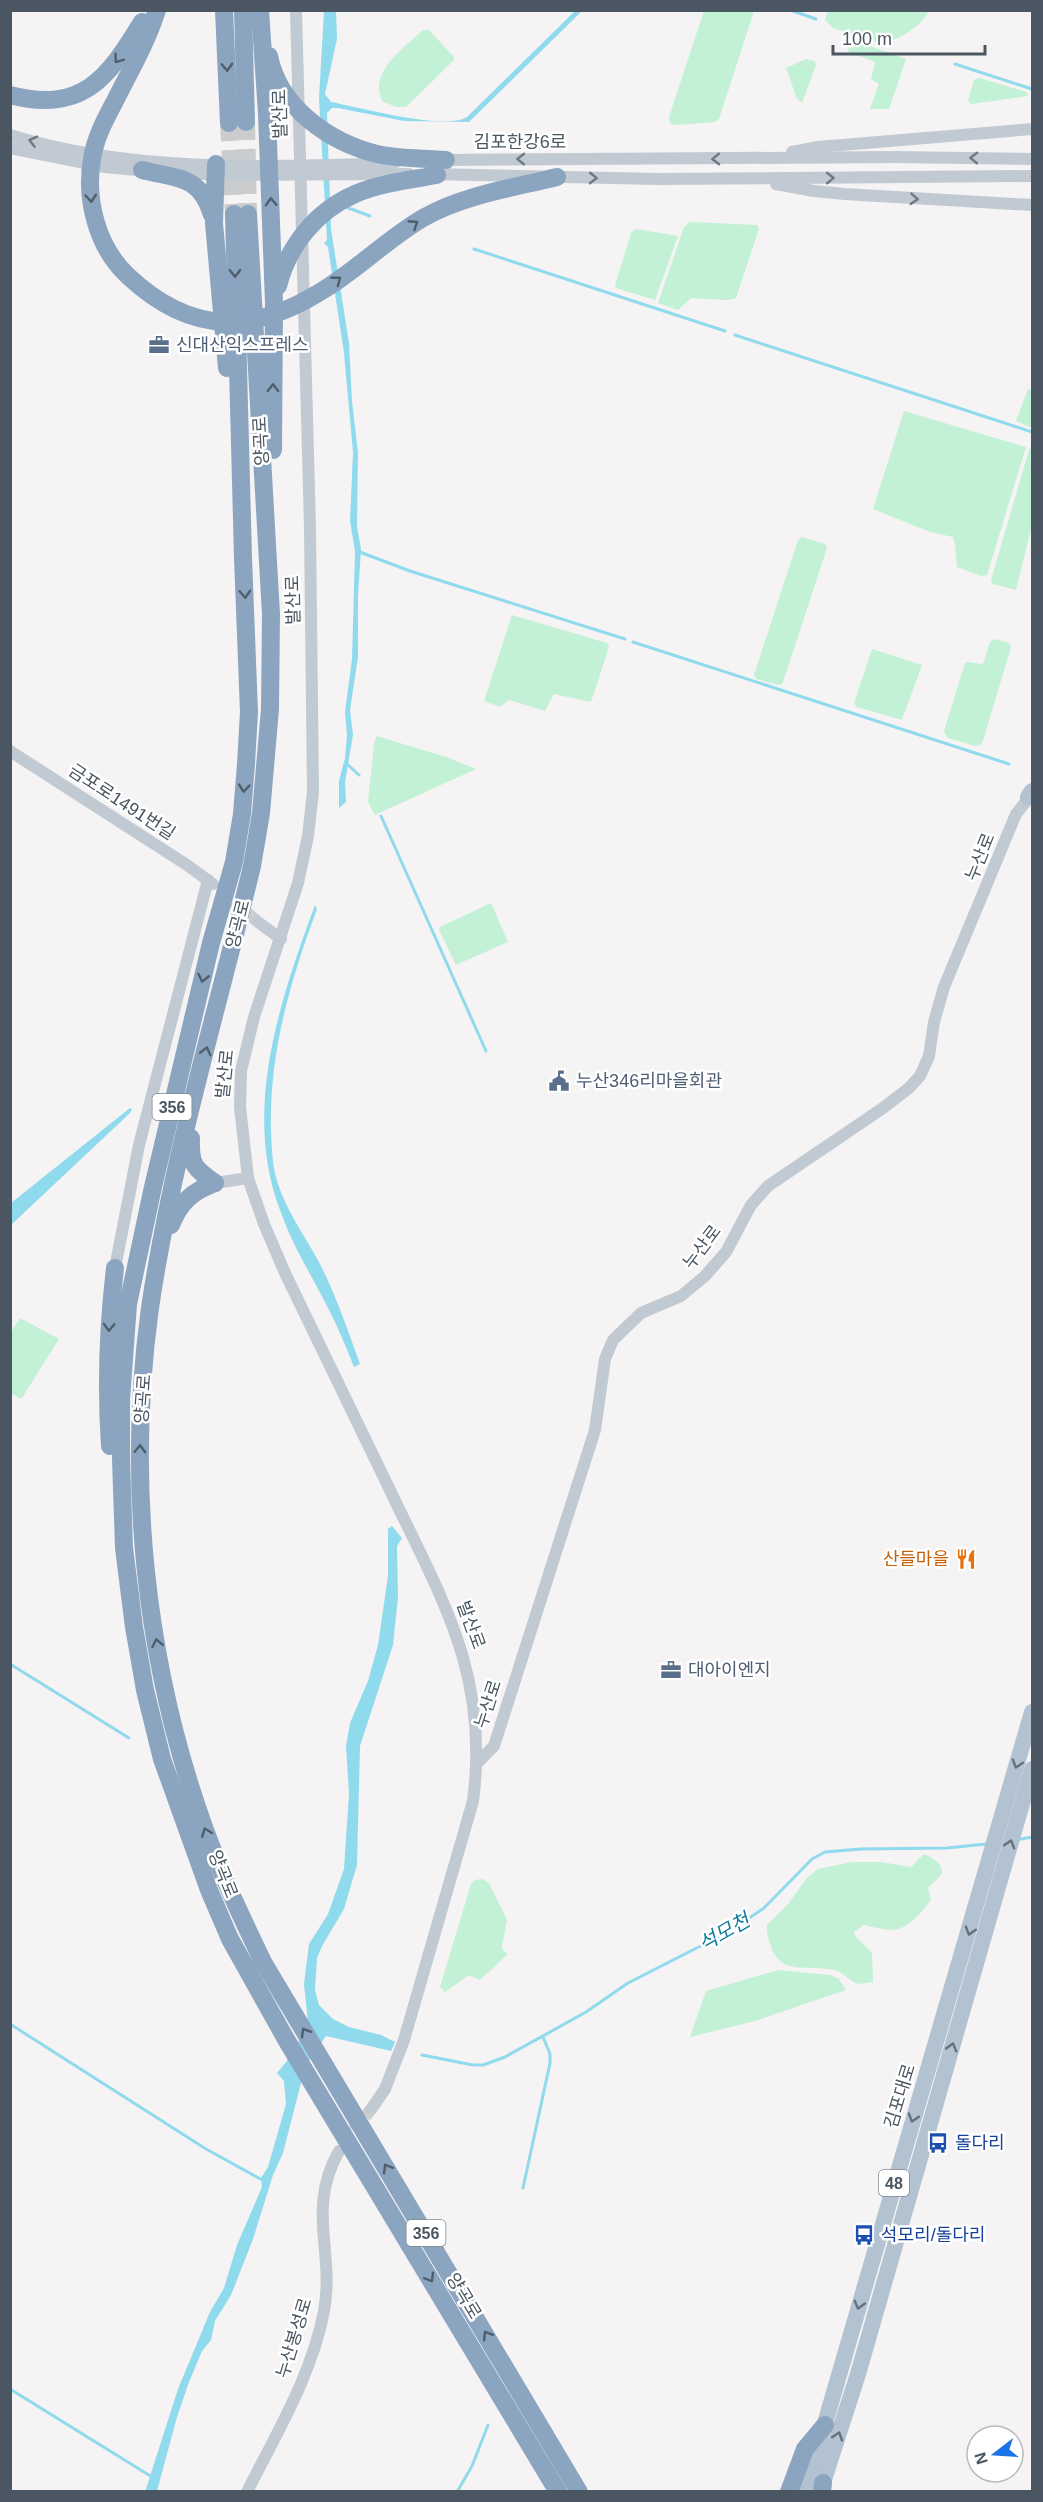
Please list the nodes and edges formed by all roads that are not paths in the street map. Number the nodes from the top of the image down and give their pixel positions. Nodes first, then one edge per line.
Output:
1 (150, 10) edge
2 (157, 10) edge
3 (224, 10) edge
4 (243, 10) edge
5 (296, 10) edge
6 (260, 14) edge
7 (10, 95) edge
8 (1032, 129) edge
9 (10, 135) edge
10 (10, 148) edge
11 (755, 158) junction
12 (1032, 159) edge
13 (441, 167) junction
14 (274, 169) junction
15 (346, 169) junction
16 (141, 170) junction
17 (216, 170) junction
18 (1032, 176) edge
19 (557, 177) junction
20 (752, 179) junction
21 (1032, 205) edge
22 (214, 223) junction
23 (274, 303) junction
24 (243, 558) junction
25 (271, 614) junction
26 (10, 751) edge
27 (1031, 795) edge
28 (258, 922) tunnel mouth
29 (281, 939) junction
30 (197, 1085) junction
31 (248, 1178) junction
32 (215, 1183) junction
33 (160, 1251) junction
34 (115, 1268) joint
35 (124, 1548) junction
36 (1032, 1712) edge
37 (477, 1762) junction
38 (1032, 1769) edge
39 (993, 1877) junction
40 (372, 2108) tunnel mouth
41 (339, 2151) tunnel mouth
42 (902, 2156) junction
43 (920, 2161) junction
44 (484, 2368) junction
45 (517, 2385) junction
46 (825, 2426) junction
47 (821, 2489) edge
48 (247, 2492) edge
49 (542, 2492) edge
50 (558, 2492) edge
51 (579, 2492) edge
52 (589, 2492) edge
53 (789, 2492) edge
54 (805, 2492) edge

1 -> 7 highway
2 -> 19 highway
3 -> 4 highway
5 - 29 street, 발산로
6 - 13 highway
6 - 14 highway
8 - 11 street
17 -> 9 street, 김포한강6로
10 - 16 street, 김포한강6로
12 -> 11 street, 김포한강6로
11 -> 13 street, 김포한강6로
13 - 15 street, 김포한강6로
13 - 15 street, 김포한강6로
13 - 19 street, 김포한강6로
13 - 23 highway
14 - 15 street, 김포한강6로
14 - 17 street, 김포한강6로
23 -> 14 highway
16 - 17 street, 김포한강6로
16 - 22 highway
17 - 22 highway
20 -> 18 street, 김포한강6로
19 -> 20 street, 김포한강6로
20 -> 21 street
22 - 24 highway
25 -> 23 highway
25 -> 24 highway, 양곡로 / 356
24 -> 35 highway, 양곡로 / 356
30 -> 25 highway, 양곡로 / 356
26 - 34 street, 금포로1491번길
27 - 37 street, 누산로
28 - 29 street
29 - 31 street, 발산로
30 - 32 highway
30 - 33 highway, 양곡로 / 356
31 - 32 street
31 - 37 street, 발산로
32 - 33 highway
45 -> 33 highway, 양곡로 / 356
34 -> 35 highway
35 -> 44 highway, 양곡로 / 356
36 -> 39 main road, 김포대로 / 48
37 - 40 street, 발산로
39 -> 38 main road, 김포대로 / 48
39 -> 42 main road, 김포대로 / 48
43 -> 39 main road, 김포대로 / 48
41 - 48 street, 누산봉성로
42 - 43 main road
42 -> 46 main road, 김포대로 / 48
47 -> 43 main road, 김포대로 / 48
44 - 49 highway
44 - 50 highway, 양곡로 / 356
45 - 51 highway, 양곡로 / 356
45 - 52 highway
46 - 53 highway
46 - 54 main road, 김포대로 / 48

